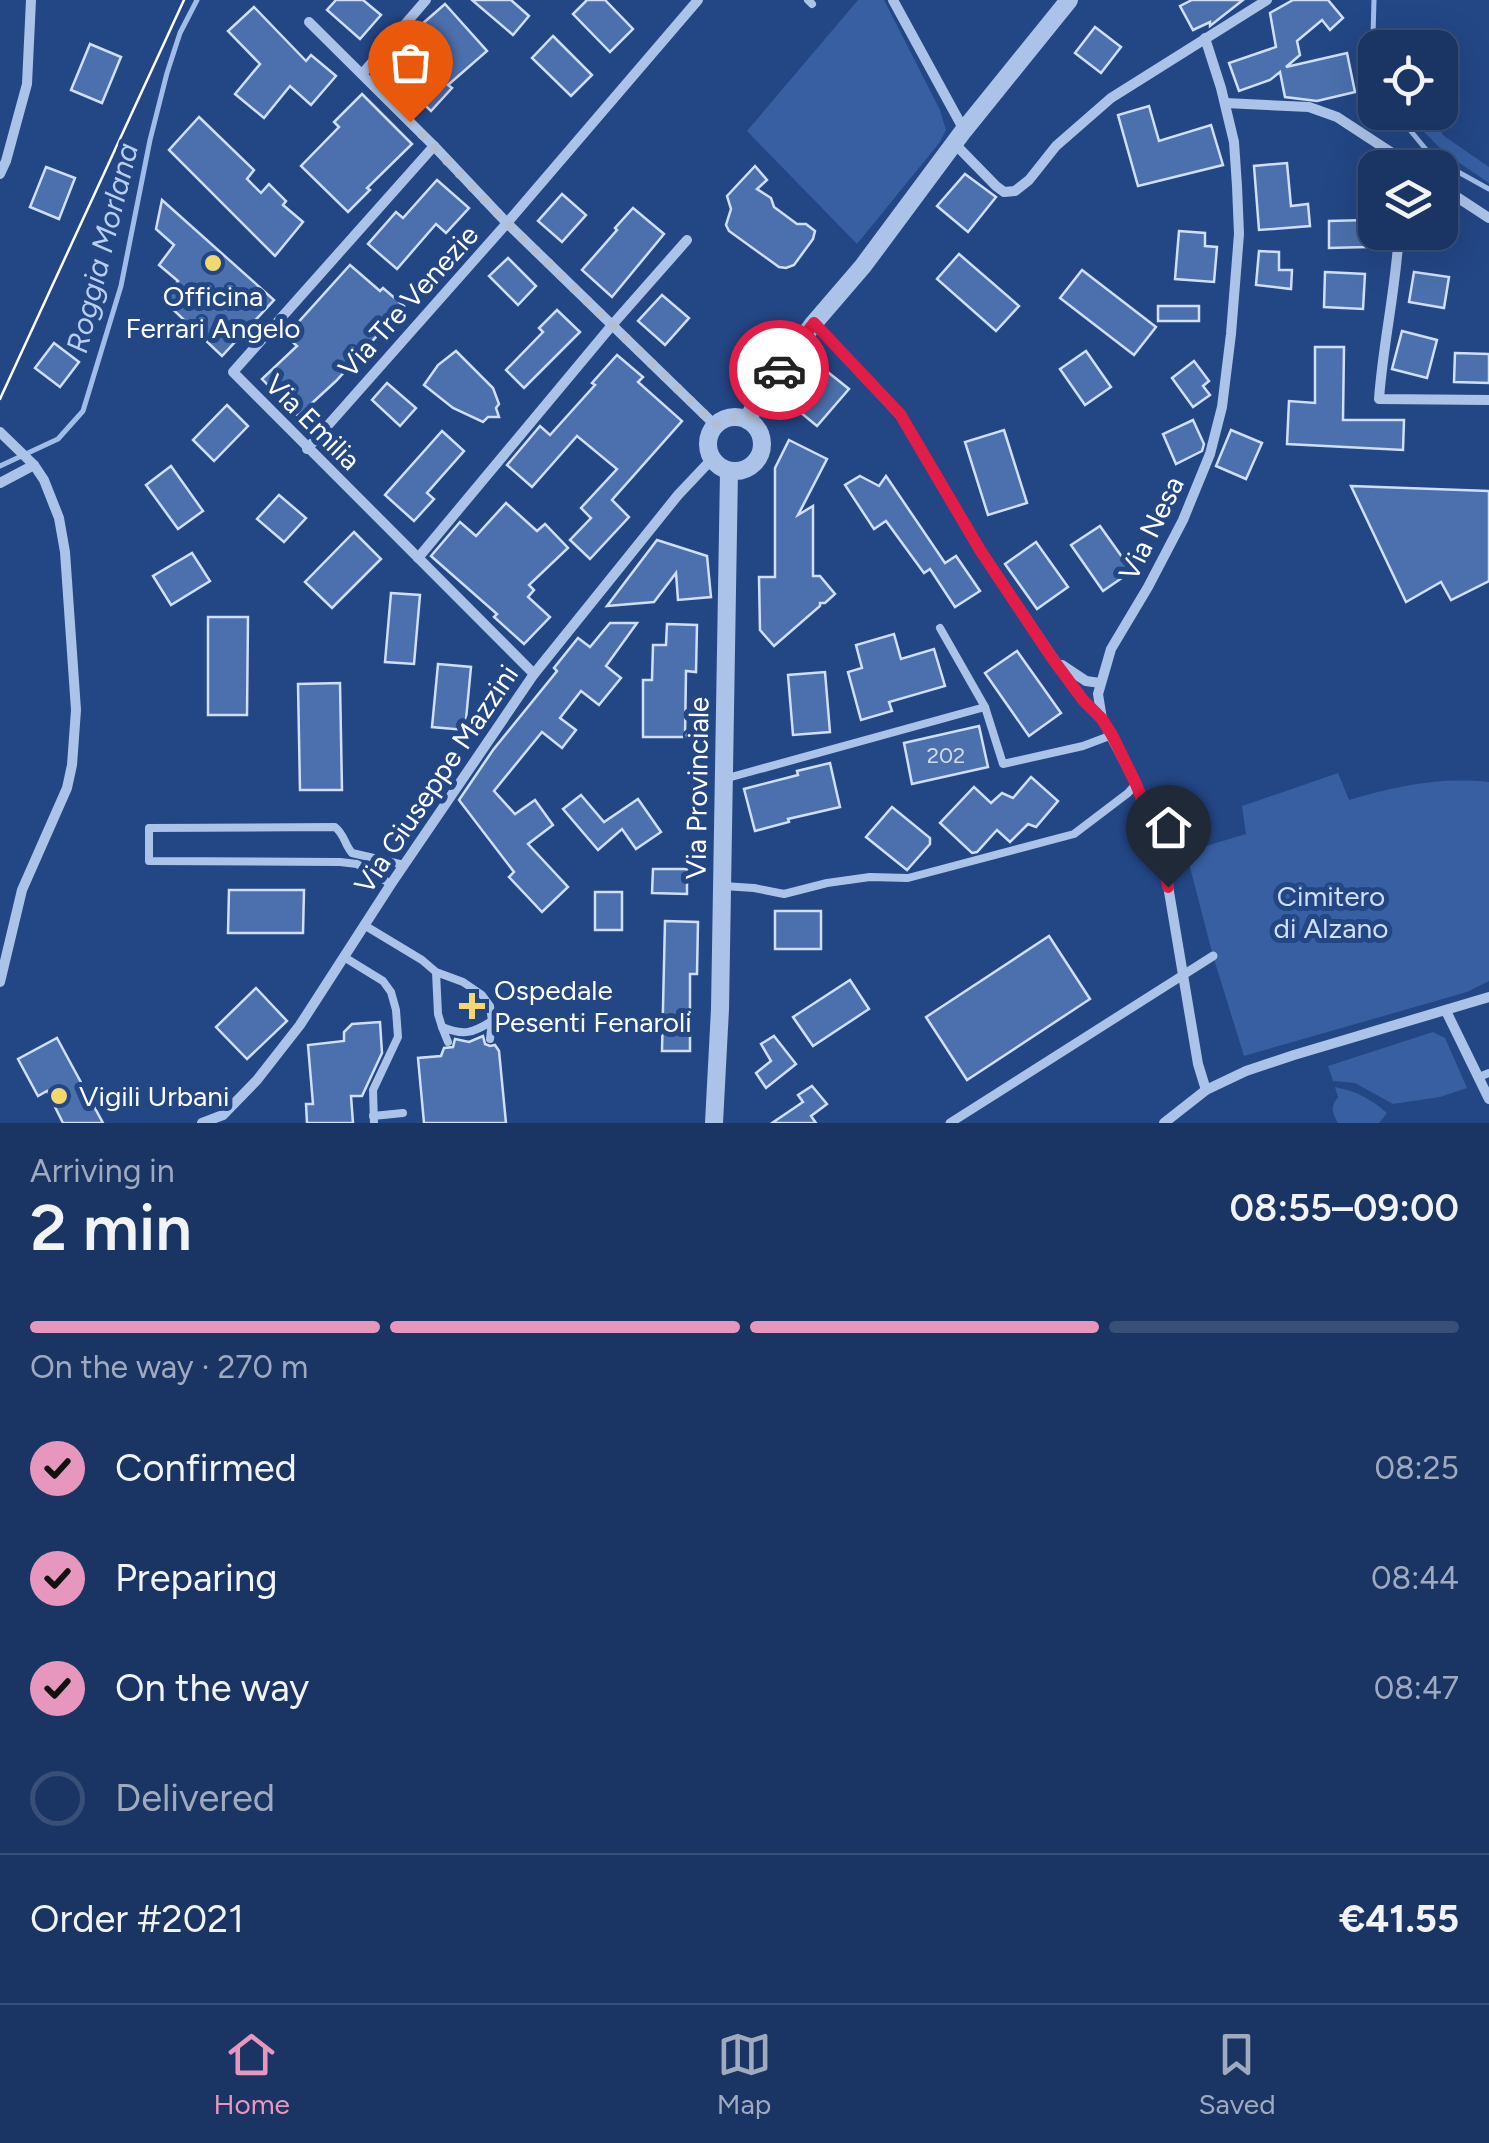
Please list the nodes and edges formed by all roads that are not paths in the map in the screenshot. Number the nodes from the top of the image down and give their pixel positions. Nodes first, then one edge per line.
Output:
1 (31, 0) edge
2 (426, 0) edge
3 (698, 0) edge
4 (893, 0) edge
5 (1070, 0) edge
6 (1267, 0) edge
7 (309, 22) dead end
8 (1205, 38) junction
9 (362, 74) junction
10 (1225, 103) junction
11 (959, 137) junction
12 (434, 146) junction
13 (1390, 150) edge
14 (0, 174) edge
15 (1458, 198) edge
16 (1489, 218) edge
17 (507, 223) junction
18 (686, 240) dead end
19 (1398, 250) edge
20 (814, 323) junction
21 (613, 324) junction
22 (1489, 400) edge
23 (747, 420) junction
24 (715, 425) junction
25 (0, 432) edge
26 (307, 449) junction
27 (712, 459) junction
28 (34, 465) junction
29 (729, 471) junction
30 (0, 482) edge
31 (418, 558) junction
32 (940, 628) dead end
33 (1052, 658) junction
34 (534, 674) junction
35 (1100, 683) junction
36 (985, 707) junction
37 (1102, 719) junction
38 (1112, 735) junction
39 (724, 778) junction
40 (1136, 784) junction
41 (347, 848) junction
42 (340, 862) junction
43 (404, 865) junction
44 (391, 884) junction
45 (723, 886) junction
46 (364, 925) junction
47 (1213, 956) dead end
48 (344, 957) junction
49 (436, 972) junction
50 (1184, 975) junction
51 (0, 982) edge
52 (1489, 997) edge
53 (1446, 1011) junction
54 (492, 1021) junction
55 (442, 1027) junction
56 (490, 1039) dead end
57 (448, 1042) dead end
58 (1484, 1075) edge
59 (1206, 1090) junction
60 (1489, 1099) edge
61 (403, 1114) dead end
62 (716, 1114) edge
63 (225, 1119) edge
64 (373, 1120) edge
65 (202, 1123) edge
66 (729, 1123) edge
67 (950, 1123) edge
68 (1164, 1123) edge

1 - 14 street
2 - 9 street
3 - 17 street, Via Tre Venezie
4 - 11 street
5 - 11 street
6 - 8 street
7 - 9 street
8 - 10 street, Via Nesa
8 - 11 street
9 - 12 street
10 - 13 street
10 - 35 street, Via Nesa
11 - 20 street
12 - 17 street
12 - 26 street, Via Emilia
15 - 16 street
17 - 21 street
17 - 26 street, Via Tre Venezie
18 - 21 street
19 - 22 street
20 - 23 street
20 - 33 street
21 - 24 street
21 - 31 street
23 - 24 street
23 - 29 street
24 - 27 street
25 - 28 street
26 - 31 street, Via Emilia
27 - 29 street
27 - 34 street, Via Giuseppe Mazzini
28 - 30 street
28 - 51 street
29 - 39 street, Via Provinciale
31 - 34 street, Via Emilia
32 - 36 lane
33 - 35 street
33 - 37 street
34 - 43 street, Via Giuseppe Mazzini
35 - 37 street, Via Nesa
36 - 38 lane
36 - 39 lane
37 - 38 street, Via Nesa
38 - 40 street, Via Nesa
39 - 45 street, Via Provinciale
40 - 45 lane
40 - 50 street, Via Nesa
41 - 42 lane
41 - 42 lane
41 - 43 lane
42 - 44 lane
43 - 44 street, Via Giuseppe Mazzini
44 - 46 street, Via Giuseppe Mazzini
45 - 62 street, Via Provinciale
46 - 48 street, Via Giuseppe Mazzini
46 - 49 lane
47 - 50 street
48 - 63 street, Via Giuseppe Mazzini
48 - 64 lane
49 - 54 lane
49 - 55 lane
50 - 59 street, Via Nesa
50 - 67 street
52 - 53 street
53 - 58 street
53 - 59 street
54 - 55 lane
54 - 56 lane
55 - 57 lane
58 - 60 street
59 - 68 street
61 - 64 lane
62 - 66 street, Via Provinciale
63 - 65 street, Via Giuseppe Mazzini

